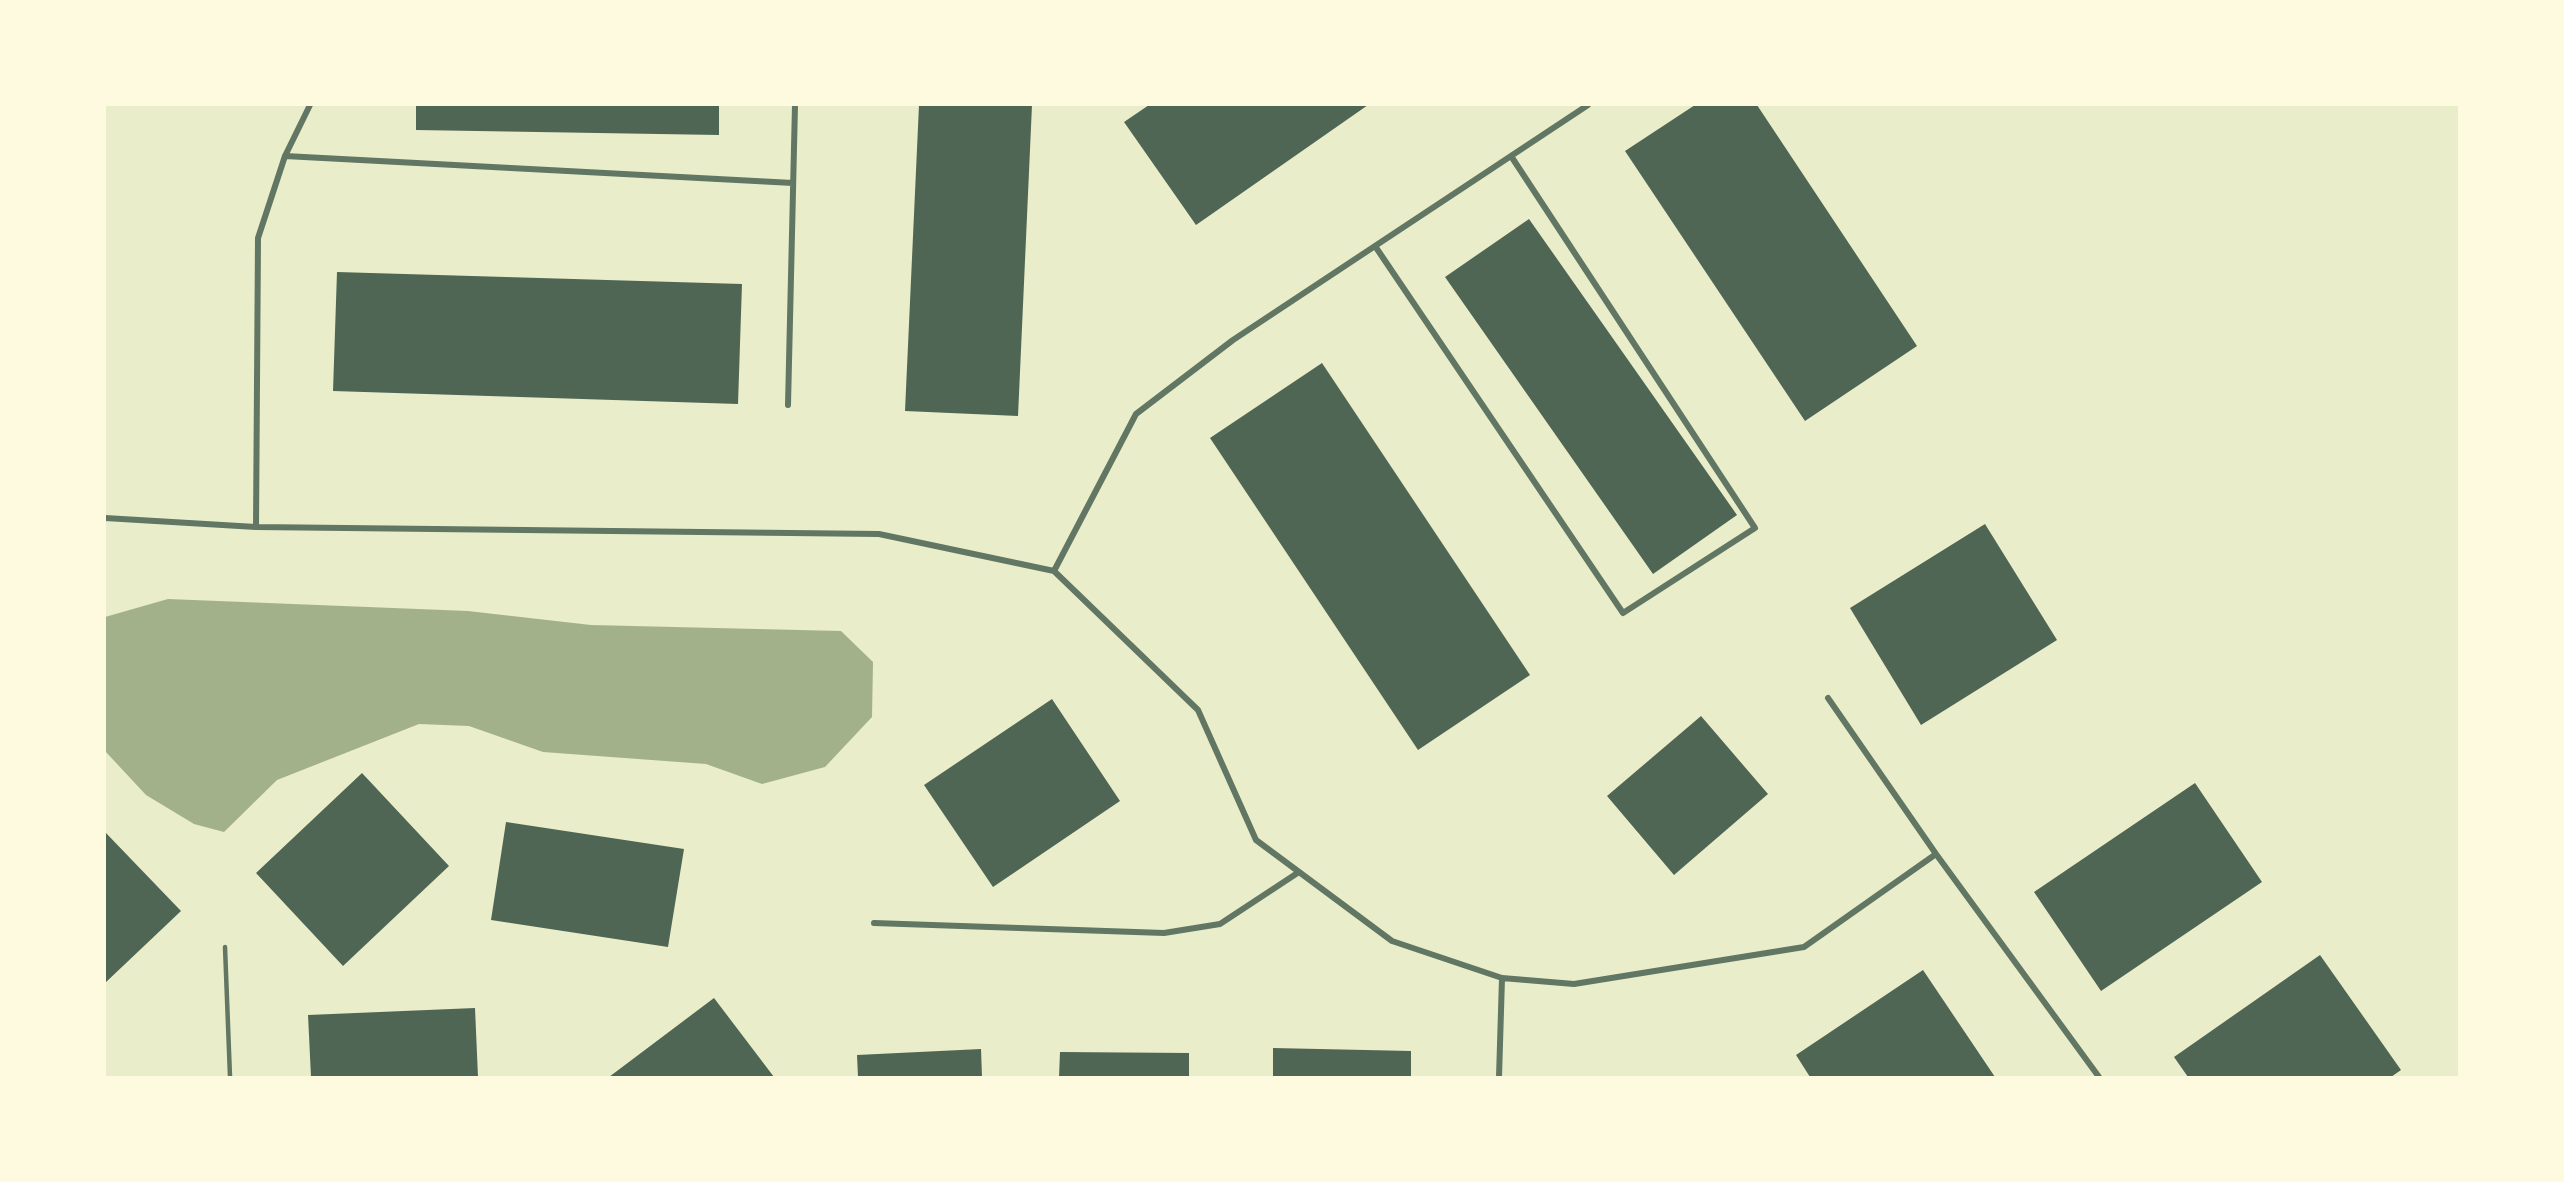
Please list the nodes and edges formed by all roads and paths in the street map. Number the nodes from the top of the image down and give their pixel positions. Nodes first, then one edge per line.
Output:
1 (310, 105) edge
2 (795, 105) edge
3 (1588, 105) edge
4 (285, 156) junction
5 (1511, 156) junction
6 (793, 183) junction
7 (1375, 246) junction
8 (788, 405) dead end
9 (105, 518) edge
10 (256, 527) junction
11 (1054, 571) junction
12 (1828, 698) dead end
13 (1936, 854) junction
14 (1299, 872) junction
15 (874, 923) dead end
16 (225, 947) dead end
17 (1502, 978) junction
18 (230, 1077) edge
19 (1499, 1077) edge
20 (2100, 1077) edge

1 - 4 street
2 - 6 street
3 - 5 street
4 - 6 street
4 - 10 street
5 - 7 street
5 - 7 street
6 - 8 street
7 - 11 street
9 - 10 street
10 - 11 street
11 - 14 street
12 - 13 street
13 - 17 street
13 - 20 street
14 - 15 street
14 - 17 street
16 - 18 lane
17 - 19 street

